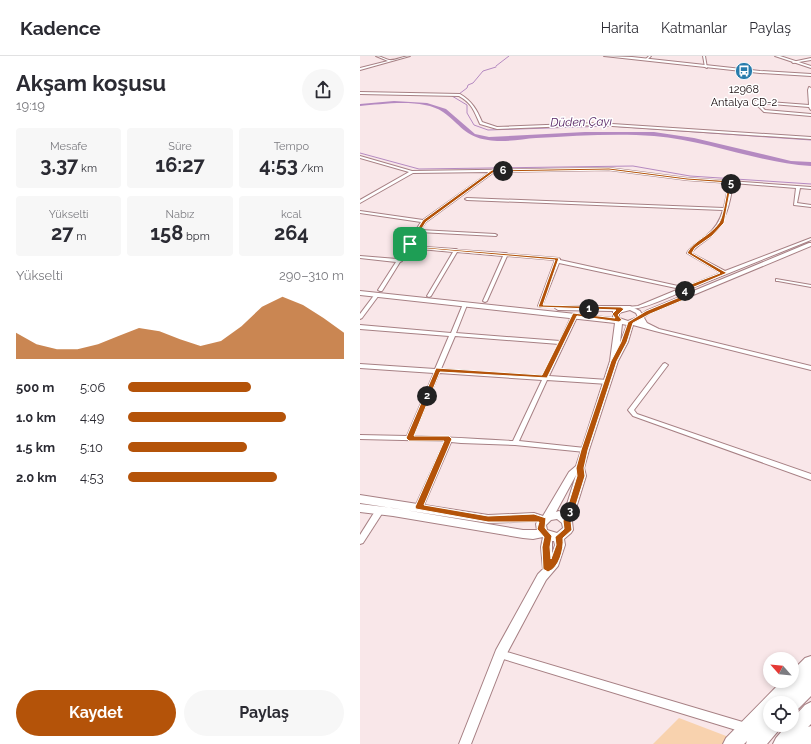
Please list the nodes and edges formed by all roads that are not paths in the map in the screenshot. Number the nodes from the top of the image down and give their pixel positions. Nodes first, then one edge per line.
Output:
1 (377, 56) edge
2 (409, 56) edge
3 (606, 56) edge
4 (704, 56) edge
5 (777, 56) edge
6 (781, 56) edge
7 (649, 57) edge
8 (811, 59) edge
9 (392, 61) junction
10 (794, 62) junction
11 (706, 67) junction
12 (811, 67) edge
13 (360, 69) edge
14 (811, 75) edge
15 (810, 88) dead end
16 (360, 93) edge
17 (810, 106) edge
18 (811, 115) edge
19 (811, 138) edge
20 (360, 157) edge
21 (367, 160) junction
22 (360, 163) edge
23 (407, 171) junction
24 (494, 171) junction
25 (412, 172) junction
26 (731, 182) junction
27 (798, 187) junction
28 (811, 188) edge
29 (360, 198) edge
30 (467, 199) dead end
31 (360, 202) edge
32 (811, 206) edge
33 (725, 209) junction
34 (360, 212) edge
35 (424, 221) junction
36 (419, 232) junction
37 (495, 235) dead end
38 (811, 238) edge
39 (811, 244) edge
40 (408, 247) junction
41 (456, 250) junction
42 (506, 254) junction
43 (360, 257) edge
44 (400, 261) junction
45 (557, 261) junction
46 (724, 273) junction
47 (778, 280) dead end
48 (811, 286) edge
49 (360, 288) edge
50 (682, 289) junction
51 (360, 293) edge
52 (378, 293) junction
53 (691, 294) junction
54 (429, 296) junction
55 (485, 301) junction
56 (465, 305) junction
57 (540, 306) junction
58 (629, 308) junction
59 (621, 309) junction
60 (575, 314) junction
61 (360, 317) edge
62 (640, 318) junction
63 (619, 320) junction
64 (631, 322) junction
65 (360, 327) edge
66 (656, 330) junction
67 (453, 334) junction
68 (561, 343) junction
69 (614, 361) junction
70 (665, 365) dead end
71 (360, 366) edge
72 (811, 368) edge
73 (438, 370) junction
74 (544, 377) junction
75 (608, 382) junction
76 (360, 438) edge
77 (409, 438) junction
78 (449, 439) junction
79 (515, 443) junction
80 (585, 450) junction
81 (580, 468) junction
82 (811, 477) edge
83 (360, 500) edge
84 (419, 507) junction
85 (360, 508) edge
86 (380, 510) junction
87 (546, 518) junction
88 (567, 521) junction
89 (546, 535) junction
90 (559, 537) junction
91 (360, 541) edge
92 (548, 569) junction
93 (500, 654) junction
94 (811, 664) edge
95 (811, 684) edge
96 (779, 696) edge
97 (799, 696) edge
98 (811, 711) edge
99 (763, 712) edge
100 (747, 728) junction
101 (766, 732) edge
102 (811, 735) edge
103 (465, 744) edge
104 (732, 744) edge
105 (755, 744) edge
106 (782, 744) edge
107 (804, 744) edge

1 - 9 street
2 - 9 street
3 - 7 street
4 - 11 street
5 - 10 street
6 - 10 street
7 - 11 street
8 - 10 street
9 - 13 street
10 - 12 street
11 - 14 street
15 - 17 street
16 - 19 street
17 - 18 street
17 - 18 street
20 - 21 street
21 - 22 street
21 - 23 street
23 - 25 street
23 - 29 street
24 - 25 street
24 - 26 street
24 - 35 street
25 - 31 street
26 - 27 street
26 - 33 street
27 - 28 street
27 - 32 street
30 - 33 street
33 - 46 street
34 - 35 street
35 - 36 street
36 - 37 street
36 - 40 street
38 - 46 street
39 - 53 street
40 - 41 street
40 - 44 street
41 - 42 street
41 - 54 street
42 - 45 street
42 - 55 street
43 - 44 street
44 - 52 street
45 - 50 street
45 - 57 street
46 - 50 street
47 - 48 street
49 - 52 street
50 - 53 street
50 - 58 street
51 - 52 street
52 - 54 street
52 - 56 street
52 - 61 street
53 - 62 street
54 - 55 street
55 - 57 street
56 - 60 street
56 - 67 street
57 - 59 street
58 - 59 street
58 - 62 street
59 - 63 street
60 - 63 street
60 - 68 street
62 - 64 street
62 - 66 street
63 - 64 street
63 - 69 street
64 - 66 street
64 - 69 street
65 - 67 street
66 - 72 street
67 - 68 street
67 - 73 street
68 - 74 street
69 - 75 street
70 - 82 street
71 - 73 street
73 - 74 street
73 - 77 street
74 - 75 street
74 - 79 street
75 - 80 street
76 - 77 street
77 - 78 street
78 - 79 street
78 - 84 street
79 - 80 street
80 - 81 street
81 - 87 street
81 - 88 street
83 - 84 street
84 - 87 street
85 - 86 street
86 - 89 street
86 - 91 street
87 - 88 street
87 - 89 street
88 - 90 street
89 - 90 street
89 - 92 street
90 - 92 street
92 - 93 street
93 - 100 street
93 - 103 street
94 - 96 highway
95 - 97 highway
98 - 106 highway
99 - 100 highway
100 - 104 highway
101 - 105 highway
102 - 107 highway

